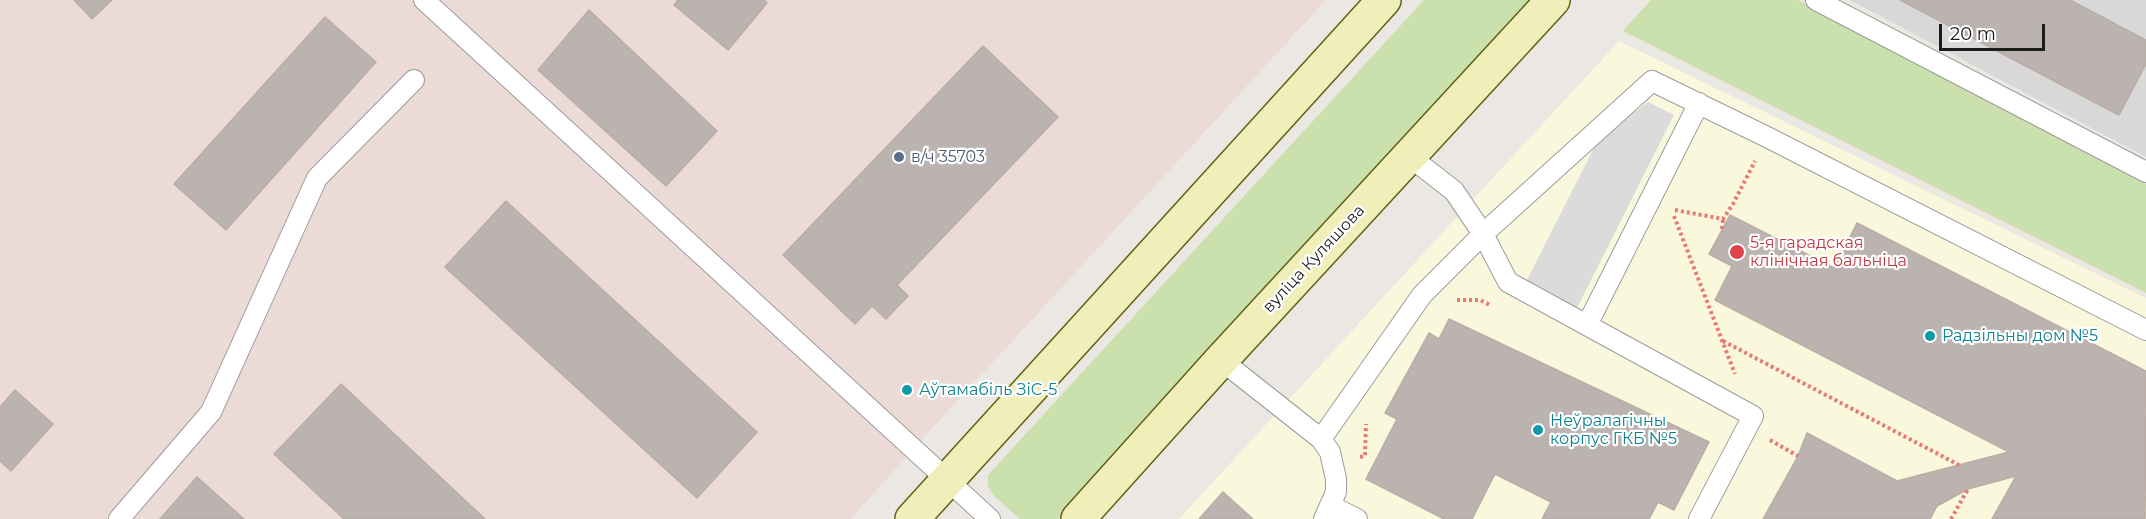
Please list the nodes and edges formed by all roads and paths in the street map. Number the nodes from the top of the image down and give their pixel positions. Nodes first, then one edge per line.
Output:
1 (424, 0) edge
2 (1384, 0) edge
3 (1553, 0) edge
4 (1816, 0) edge
5 (414, 80) dead end
6 (1699, 103) junction
7 (1767, 137) junction
8 (1409, 156) junction
9 (2146, 172) edge
10 (1667, 219) dead end
11 (1723, 219) junction
12 (1722, 229) dead end
13 (1483, 234) junction
14 (1454, 301) dead end
15 (1491, 306) dead end
16 (1587, 325) junction
17 (2146, 330) edge
18 (1723, 340) dead end
19 (1221, 360) junction
20 (1366, 414) dead end
21 (1765, 437) dead end
22 (1321, 439) junction
23 (1798, 456) dead end
24 (1333, 462) junction
25 (1959, 465) dead end
26 (947, 481) junction
27 (1968, 489) dead end
28 (1327, 513) edge
29 (119, 519) edge
30 (912, 519) edge
31 (990, 519) edge
32 (1078, 519) edge
33 (1357, 519) edge
34 (1699, 519) edge
35 (1951, 519) edge

1 - 26 lane
2 - 26 main road
3 - 8 main road, вуліца Куляшова
4 - 9 lane
5 - 29 lane
6 - 7 lane
6 - 13 lane
6 - 16 lane
7 - 11 path
7 - 17 lane
8 - 13 lane
8 - 19 main road, вуліца Куляшова
10 - 11 path
11 - 12 path
13 - 16 lane
13 - 22 lane
14 - 15 path
16 - 34 lane
18 - 25 path
19 - 22 lane
19 - 32 main road, вуліца Куляшова
20 - 24 path
21 - 23 path
22 - 24 lane
24 - 28 lane
26 - 30 main road
26 - 31 lane
27 - 35 path
28 - 33 lane

